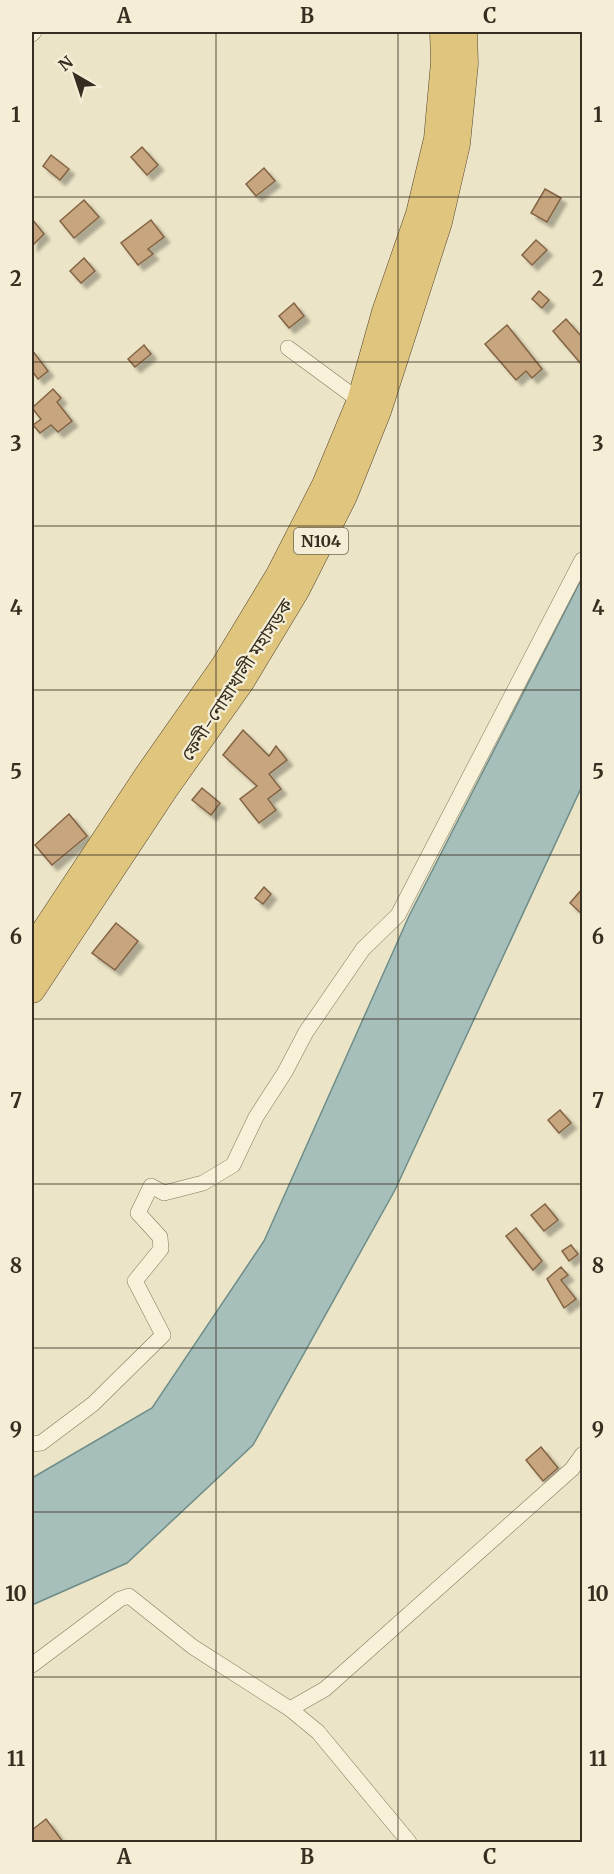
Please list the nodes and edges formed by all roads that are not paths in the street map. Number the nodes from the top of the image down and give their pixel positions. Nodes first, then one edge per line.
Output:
1 (443, 32) edge
2 (464, 32) edge
3 (288, 348) dead end
4 (360, 401) junction
5 (374, 422) junction
6 (582, 560) edge
7 (32, 950) edge
8 (32, 990) edge
9 (32, 1444) edge
10 (582, 1455) edge
11 (577, 1474) edge
12 (32, 1665) edge
13 (290, 1709) junction
14 (409, 1842) edge

1 - 4 highway, ফেনী-নোয়াখালী মহাসড়ক / N104
2 - 5 highway, ফেনী-নোয়াখালী মহাসড়ক / N104
3 - 4 street
4 - 5 street
4 - 7 highway, ফেনী-নোয়াখালী মহাসড়ক / N104
5 - 8 highway, ফেনী-নোয়াখালী মহাসড়ক / N104
6 - 9 street
10 - 11 street
11 - 13 street
12 - 13 street
13 - 14 street

